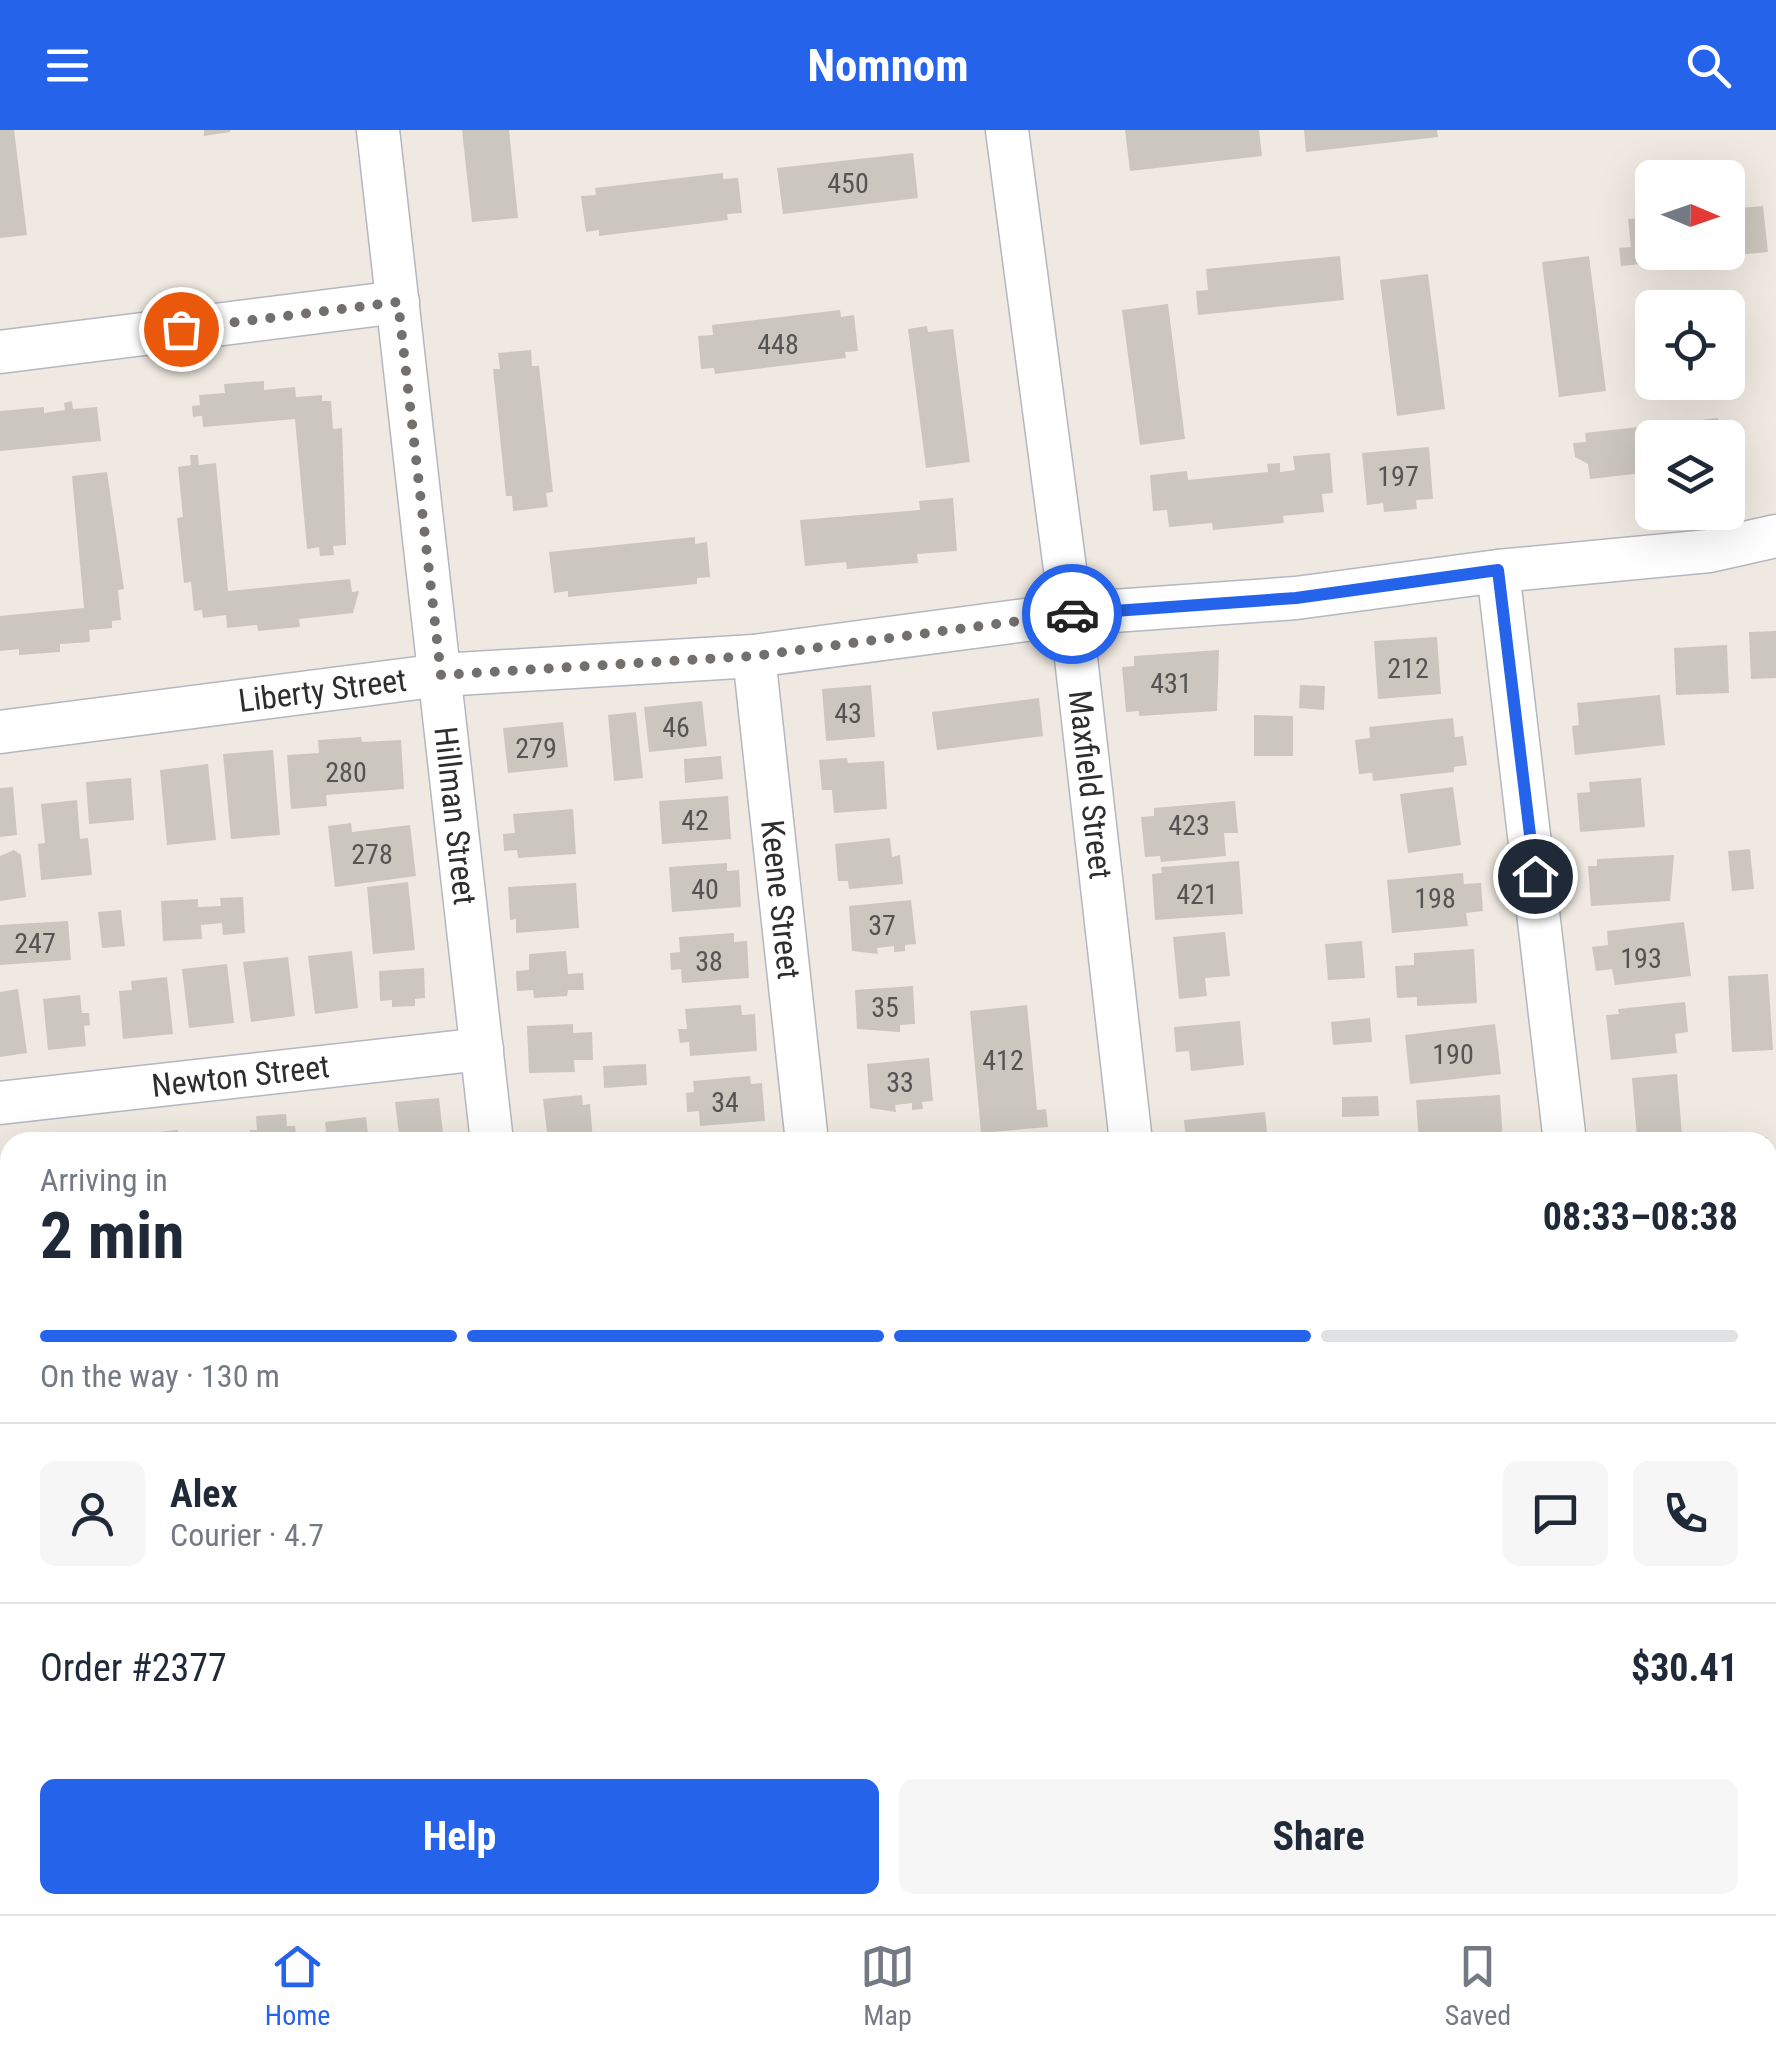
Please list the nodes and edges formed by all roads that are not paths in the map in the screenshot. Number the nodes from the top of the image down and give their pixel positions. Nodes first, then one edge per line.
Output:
1 (378, 130) edge
2 (1007, 130) edge
3 (398, 302) junction
4 (0, 352) edge
5 (1776, 536) edge
6 (1498, 570) junction
7 (1071, 614) junction
8 (754, 656) junction
9 (441, 675) junction
10 (0, 732) edge
11 (482, 1049) junction
12 (0, 1103) edge
13 (491, 1132) edge
14 (805, 1132) edge
15 (1129, 1132) edge
16 (1563, 1132) edge

1 - 3 street, Hillman Street
2 - 7 street, Maxfield Street
3 - 4 street
3 - 9 street, Hillman Street
5 - 6 street, Liberty Street
6 - 7 street, Liberty Street
6 - 16 street
7 - 8 street, Liberty Street
7 - 15 street, Maxfield Street
8 - 9 street, Liberty Street
8 - 14 street, Keene Street
9 - 10 street, Liberty Street
9 - 11 street, Hillman Street
11 - 12 street, Newton Street
11 - 13 street, Hillman Street

